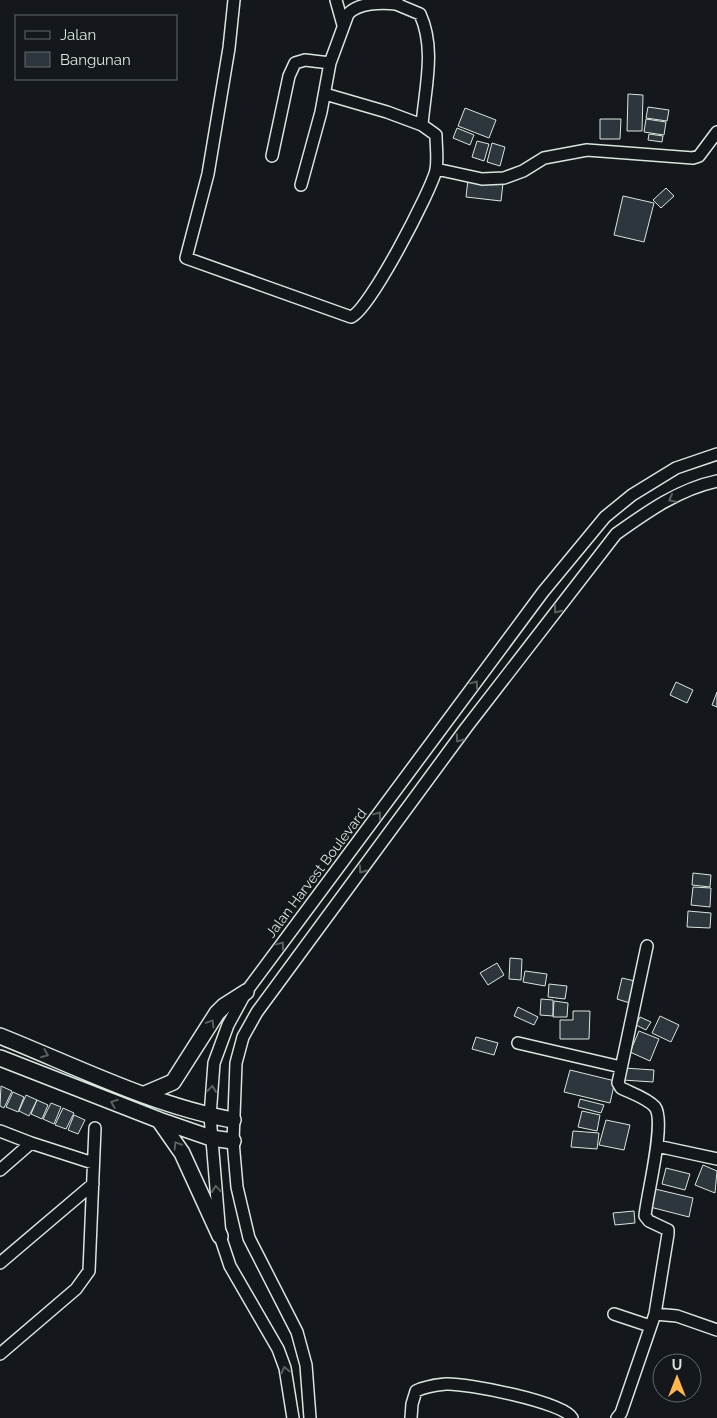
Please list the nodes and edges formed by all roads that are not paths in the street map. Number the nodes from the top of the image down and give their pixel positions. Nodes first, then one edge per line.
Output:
1 (234, 0) edge
2 (336, 0) edge
3 (397, 2) edge
4 (343, 25) junction
5 (330, 63) junction
6 (325, 94) junction
7 (422, 125) junction
8 (717, 132) edge
9 (272, 156) dead end
10 (436, 169) junction
11 (301, 185) dead end
12 (717, 454) edge
13 (717, 481) edge
14 (406, 777) junction
15 (423, 789) junction
16 (647, 946) dead end
17 (246, 992) junction
18 (0, 1036) edge
19 (518, 1043) dead end
20 (0, 1058) edge
21 (621, 1067) junction
22 (145, 1094) junction
23 (210, 1116) junction
24 (159, 1120) junction
25 (233, 1120) junction
26 (96, 1128) dead end
27 (0, 1131) edge
28 (211, 1138) junction
29 (233, 1141) junction
30 (31, 1143) junction
31 (657, 1146) junction
32 (717, 1159) edge
33 (93, 1163) junction
34 (0, 1170) edge
35 (94, 1184) junction
36 (220, 1236) junction
37 (0, 1263) edge
38 (614, 1314) dead end
39 (655, 1314) junction
40 (650, 1326) junction
41 (717, 1330) edge
42 (0, 1354) edge
43 (293, 1418) edge
44 (310, 1418) edge
45 (411, 1418) edge
46 (572, 1418) edge
47 (617, 1418) edge

1 - 10 street
2 - 4 street
3 - 4 street
3 - 7 street
4 - 5 street
5 - 6 street
5 - 9 street
6 - 7 street
6 - 11 street
7 - 10 street
8 - 10 street
14 -> 12 street, Jalan Harvest Boulevard
13 -> 15 street
14 - 15 street
17 -> 14 street, Jalan Harvest Boulevard
15 -> 25 street
16 - 21 street
22 -> 17 street
23 -> 17 street, Jalan Harvest Boulevard
18 -> 22 street
19 - 21 street
24 -> 20 street
21 - 31 street
22 - 23 street
23 - 25 street
23 - 28 street, Jalan Harvest Boulevard
24 - 28 street
36 -> 24 street
25 - 29 street
26 - 33 street
27 - 30 street
28 - 29 street
36 -> 28 street, Jalan Harvest Boulevard
29 - 44 street
30 - 33 street
30 - 34 street
31 - 32 street
31 - 39 street
33 - 35 street
35 - 37 street
35 - 42 street
43 -> 36 street, Jalan Harvest Boulevard
38 - 40 street
39 - 40 street
39 - 41 street
40 - 47 street
45 - 46 street

